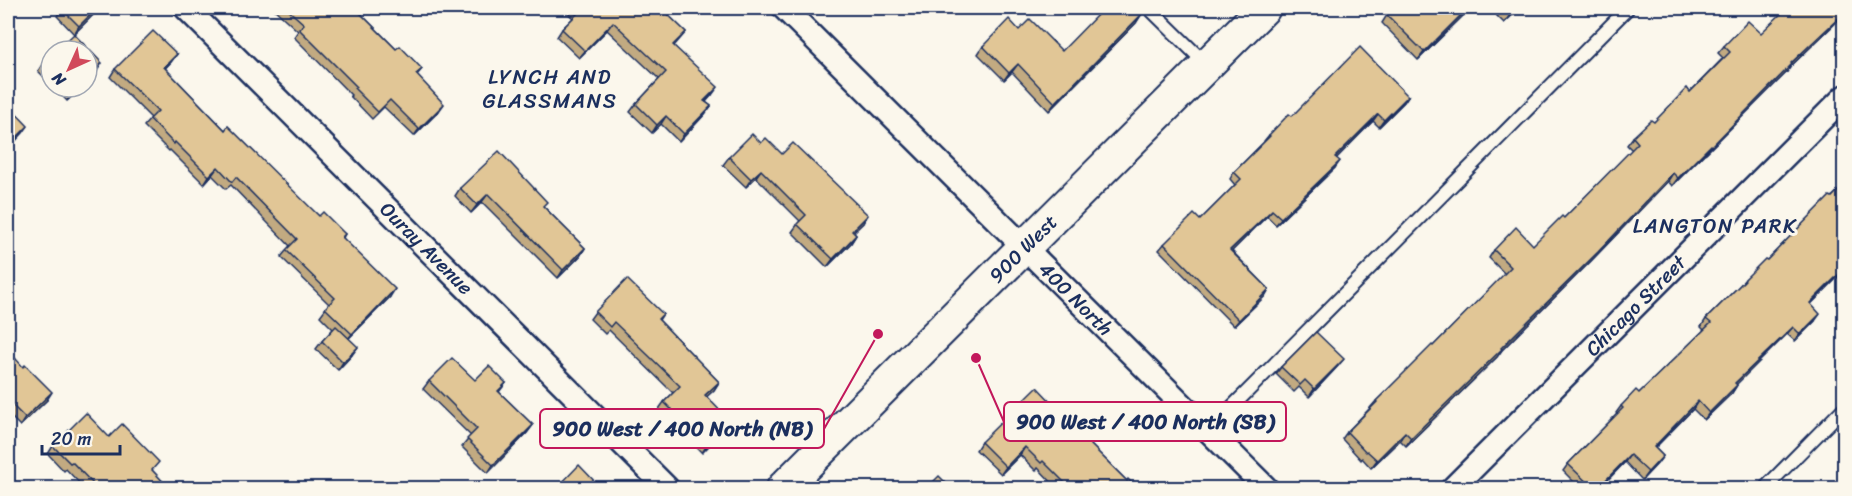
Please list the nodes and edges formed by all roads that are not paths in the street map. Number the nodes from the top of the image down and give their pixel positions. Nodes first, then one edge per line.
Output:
1 (186, 8) edge
2 (784, 8) edge
3 (1149, 8) edge
4 (1264, 8) edge
5 (1628, 8) edge
6 (1207, 65) junction
7 (1845, 97) edge
8 (1024, 247) junction
9 (1845, 408) edge
10 (1208, 431) junction
11 (667, 489) edge
12 (783, 489) edge
13 (1266, 489) edge
14 (1453, 489) edge
15 (1765, 489) edge

1 - 11 street, Ouray Avenue
2 - 8 street, 400 North
3 - 6 lane
4 - 6 main road, 900 West
5 - 10 lane
6 - 8 main road, 900 West
7 - 14 street, Chicago Street
8 - 10 street, 400 North
8 - 12 main road, 900 West
9 - 15 lane
10 - 13 street, 400 North

